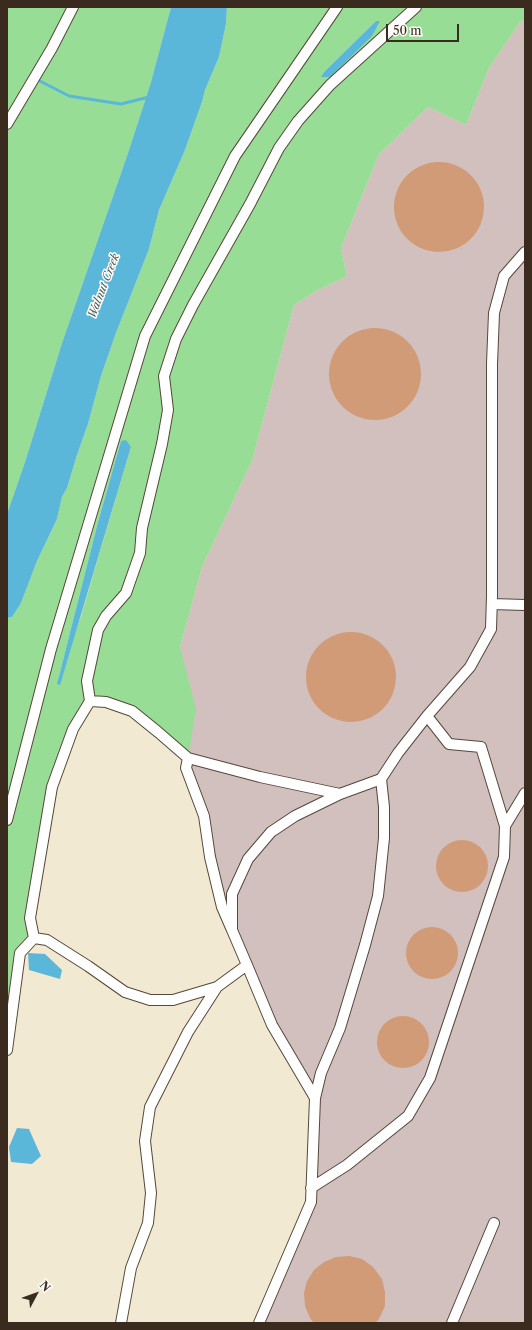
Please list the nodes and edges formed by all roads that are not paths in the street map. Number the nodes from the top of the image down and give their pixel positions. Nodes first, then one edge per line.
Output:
1 (73, 7) edge
2 (337, 7) edge
3 (416, 7) edge
4 (7, 124) edge
5 (525, 252) edge
6 (492, 604) junction
7 (525, 605) edge
8 (90, 702) junction
9 (427, 716) junction
10 (188, 758) junction
11 (381, 779) junction
12 (525, 793) edge
13 (340, 794) junction
14 (7, 820) edge
15 (505, 826) junction
16 (232, 930) junction
17 (34, 938) junction
18 (246, 965) junction
19 (216, 987) junction
20 (7, 1050) edge
21 (315, 1098) junction
22 (311, 1188) junction
23 (494, 1223) dead end
24 (121, 1323) edge
25 (259, 1323) edge
26 (452, 1323) edge

1 - 4 lane
2 - 14 lane
3 - 8 lane
5 - 6 lane
6 - 7 lane
6 - 9 lane
8 - 10 lane
8 - 17 lane
9 - 11 lane
9 - 15 lane
10 - 13 lane
10 - 16 lane
11 - 13 lane
11 - 21 lane
12 - 15 lane
13 - 16 lane
15 - 22 lane
16 - 18 lane
17 - 19 lane
17 - 20 lane
18 - 19 lane
18 - 21 lane
19 - 24 lane
21 - 22 lane
22 - 25 lane
23 - 26 lane

